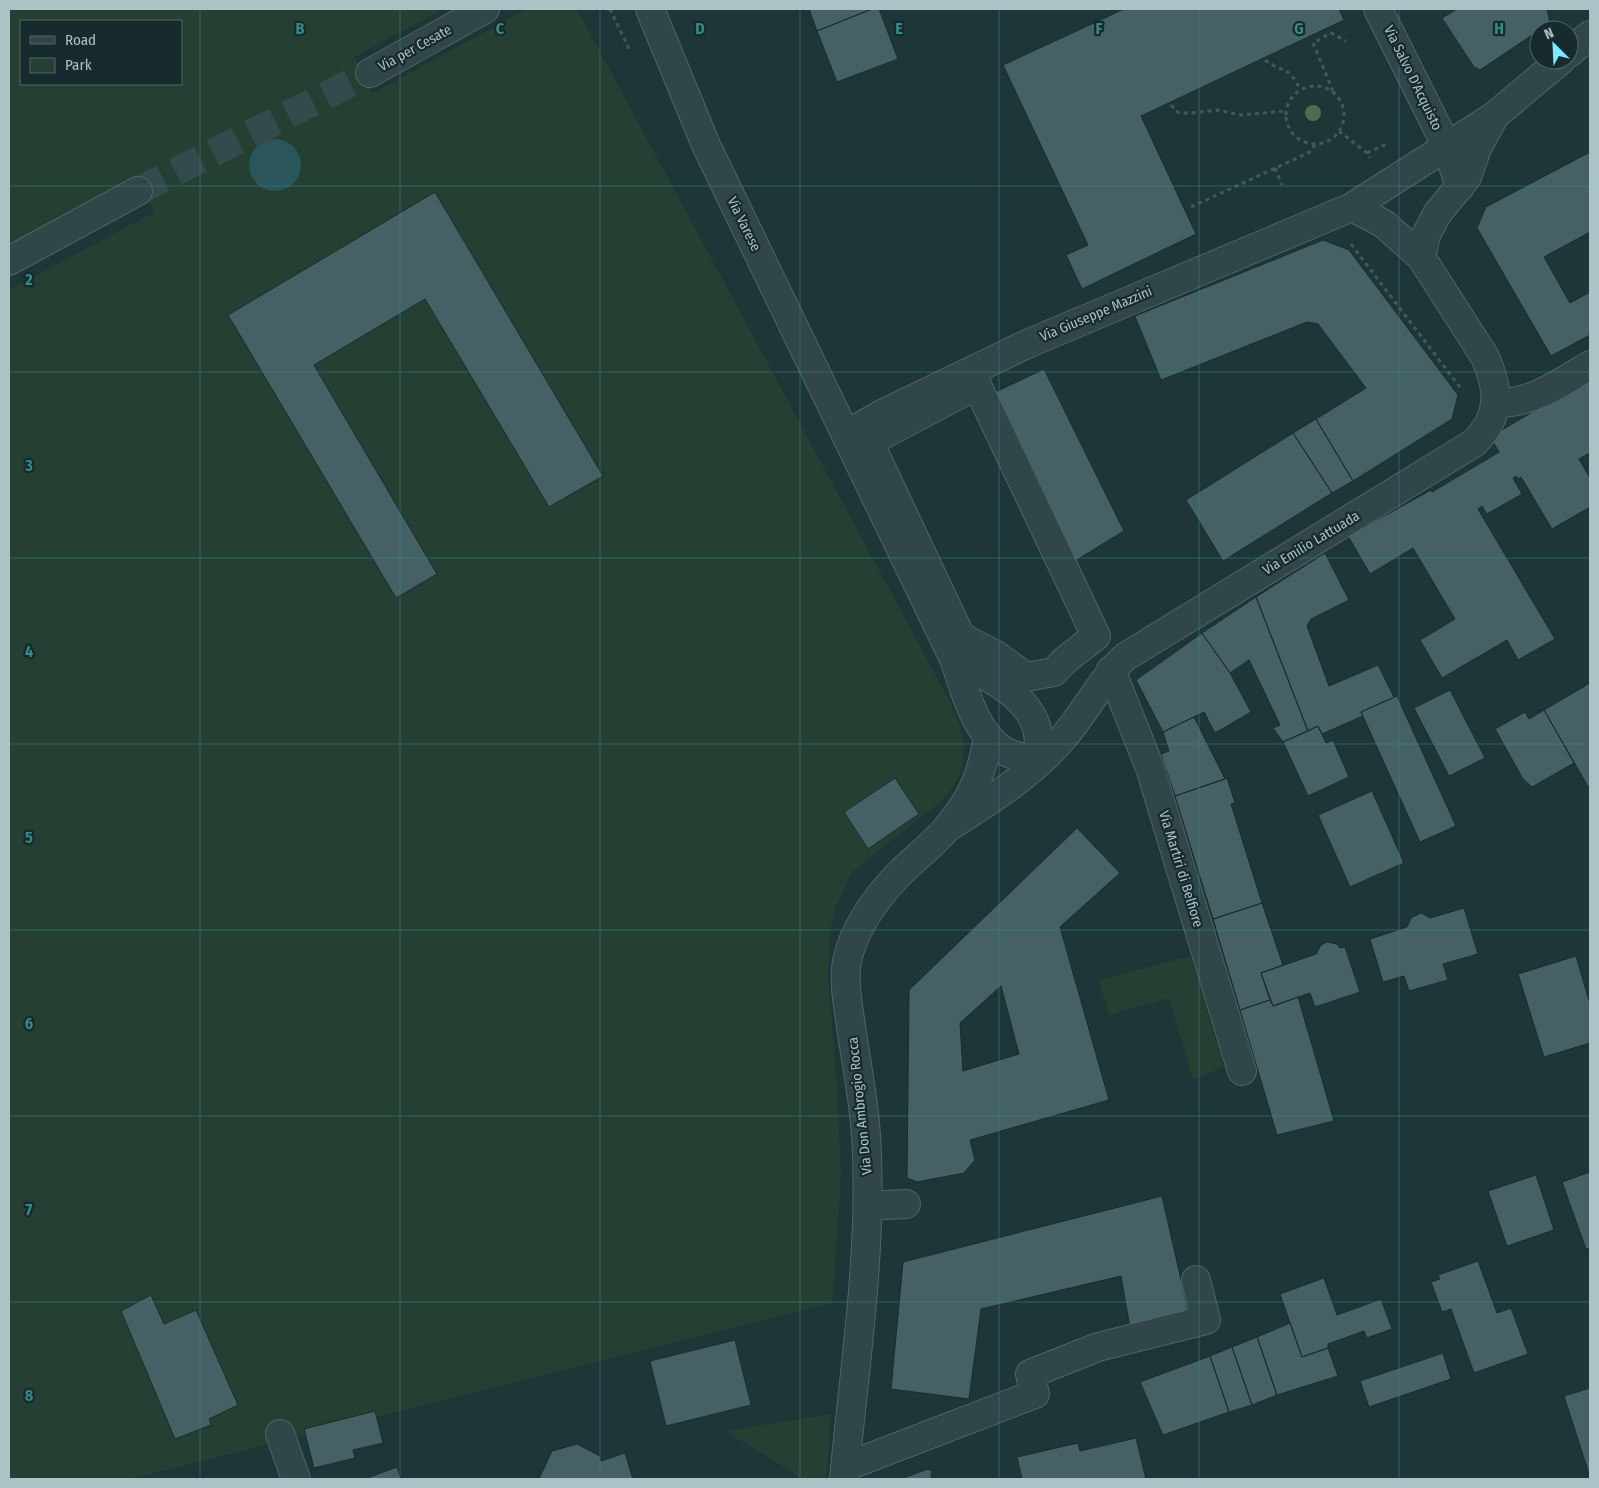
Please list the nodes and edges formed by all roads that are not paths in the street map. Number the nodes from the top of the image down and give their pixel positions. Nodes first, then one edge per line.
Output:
1 (485, 9) edge
2 (650, 9) edge
3 (1378, 9) edge
4 (1590, 35) edge
5 (1579, 44) edge
6 (1549, 70) edge
7 (370, 72) tunnel mouth
8 (1493, 117) junction
9 (1447, 147) junction
10 (1460, 187) junction
11 (138, 191) tunnel mouth
12 (1352, 206) junction
13 (1421, 257) junction
14 (9, 261) edge
15 (1590, 365) edge
16 (1495, 403) junction
17 (846, 435) junction
18 (1065, 567) joint
19 (954, 659) junction
20 (1111, 670) junction
21 (988, 738) junction
22 (1040, 760) junction
23 (947, 828) junction
24 (1242, 1072) dead end
25 (906, 1204) dead end
26 (867, 1206) junction
27 (1196, 1280) dead end
28 (280, 1434) dead end
29 (844, 1473) edge
30 (296, 1479) edge

1 - 7 street, Via per Cesate
2 - 17 street, Via Varese
3 - 9 street, Via Salvo D'Acquisto
4 - 5 street
6 - 8 street, Via Giuseppe Mazzini
8 - 9 street, Via Giuseppe Mazzini
8 - 10 street
9 - 10 street, Via Salvo D'Acquisto
9 - 12 street, Via Giuseppe Mazzini
10 - 13 street
11 - 14 street
12 - 13 street
12 - 17 street, Via Giuseppe Mazzini
13 - 16 street
15 - 16 street
16 - 20 street, Via Emilio Lattuada
17 - 19 street, Via Varese
18 - 18 street
19 - 21 street, Via Varese
19 - 22 street
20 - 22 street, Via Emilio Lattuada
20 - 24 street, Via Martiri di Belfiore
21 - 22 street
21 - 23 street
22 - 23 street, Via Emilio Lattuada
23 - 26 street, Via Don Ambrogio Rocca
25 - 26 street
26 - 29 street, Via Don Ambrogio Rocca
27 - 29 street
28 - 30 street

